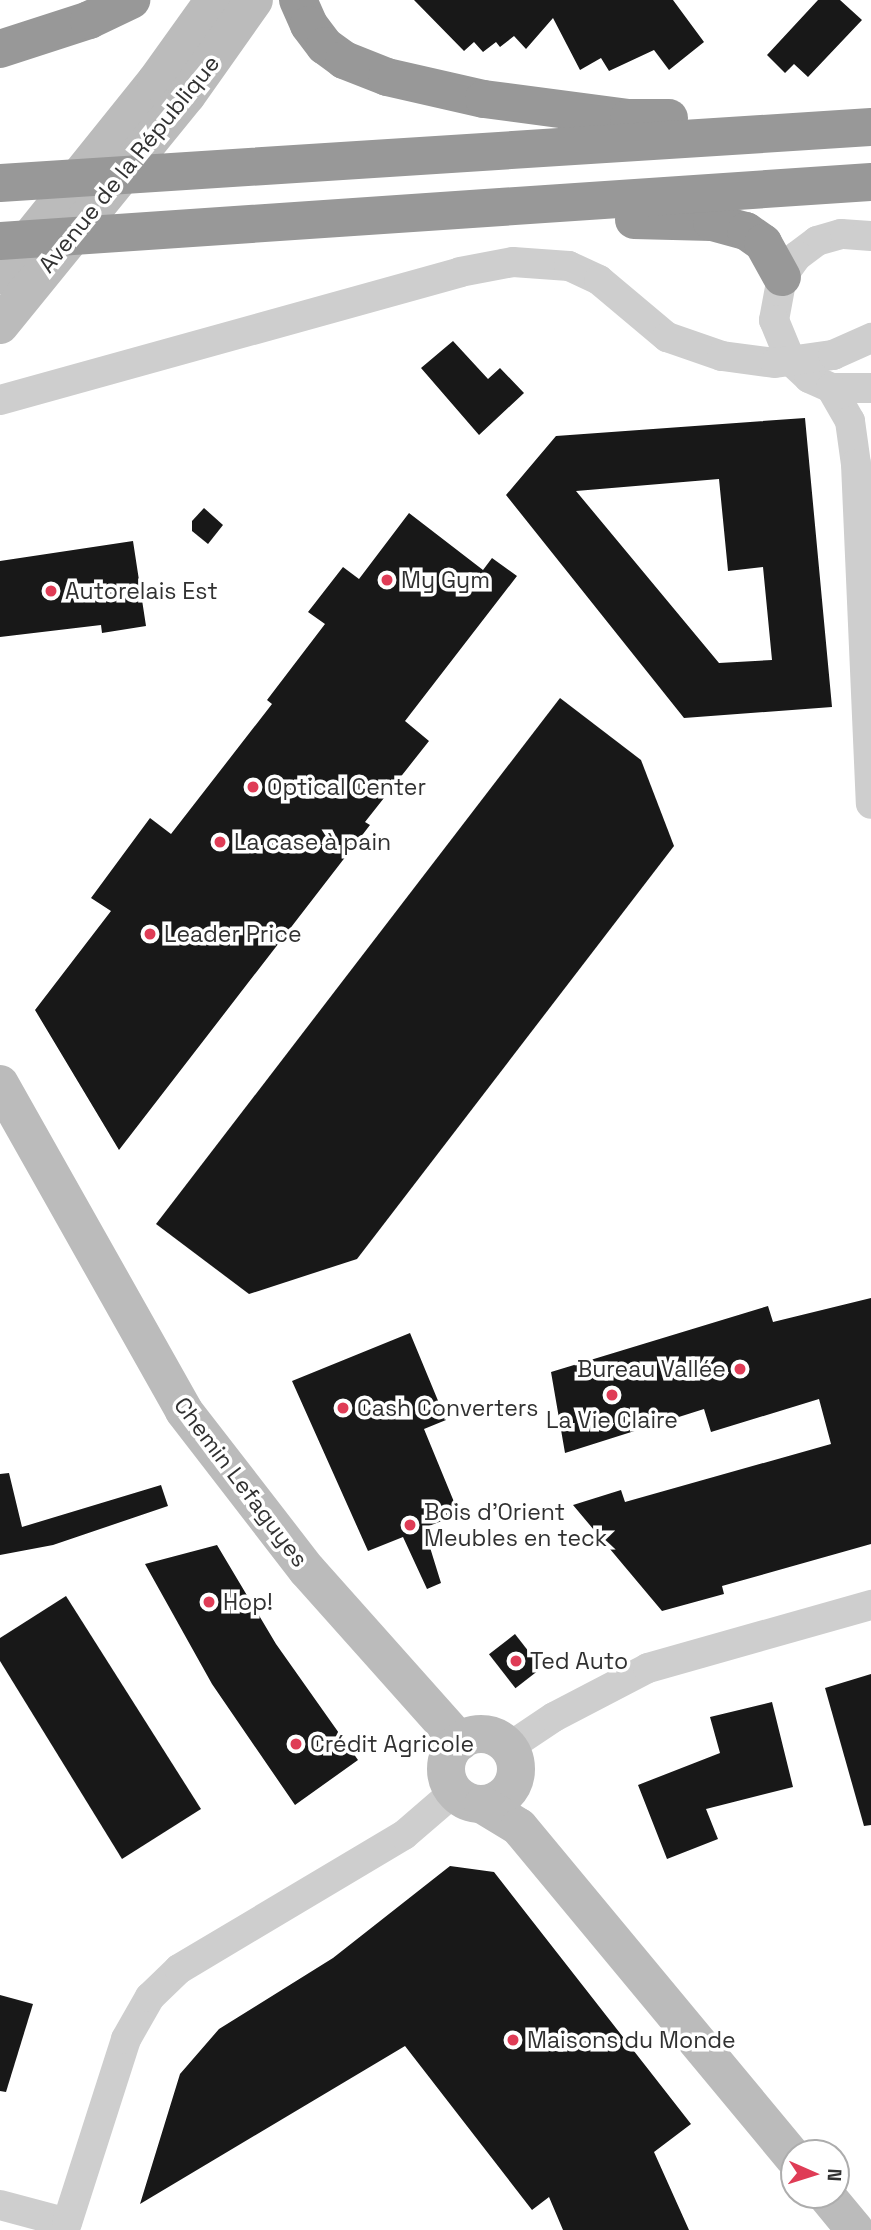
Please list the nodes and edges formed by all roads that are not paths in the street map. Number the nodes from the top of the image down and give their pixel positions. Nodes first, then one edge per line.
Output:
1 (131, 0) edge
2 (214, 0) edge
3 (254, 0) edge
4 (299, 0) edge
5 (0, 49) edge
6 (871, 117) edge
7 (871, 127) edge
8 (871, 182) edge
9 (0, 183) edge
10 (384, 215) junction
11 (871, 236) edge
12 (0, 240) edge
13 (0, 275) edge
14 (782, 276) junction
15 (0, 325) edge
16 (871, 338) edge
17 (790, 361) junction
18 (831, 388) junction
19 (871, 388) edge
20 (0, 400) edge
21 (871, 804) edge
22 (0, 1084) edge
23 (871, 1605) edge
24 (460, 1742) junction
25 (512, 1763) junction
26 (469, 1798) junction
27 (519, 1827) junction
28 (780, 2141) edge
29 (0, 2204) edge
30 (838, 2209) edge
31 (856, 2230) edge

1 - 5 highway
2 - 13 main road, Avenue de la République
3 - 15 main road, Avenue de la République
4 - 6 highway
7 - 9 highway
8 - 10 highway
10 - 12 highway
10 - 14 highway
11 - 14 street
14 - 17 street
16 - 17 street
17 - 18 street
17 - 20 street
18 - 19 street
18 - 21 street
22 - 24 main road, Chemin Lefaguyes
23 - 25 street
24 - 25 main road
24 - 26 main road
25 - 26 main road
25 - 27 main road
26 - 27 main road
26 - 29 street
27 - 28 main road
30 - 31 main road

